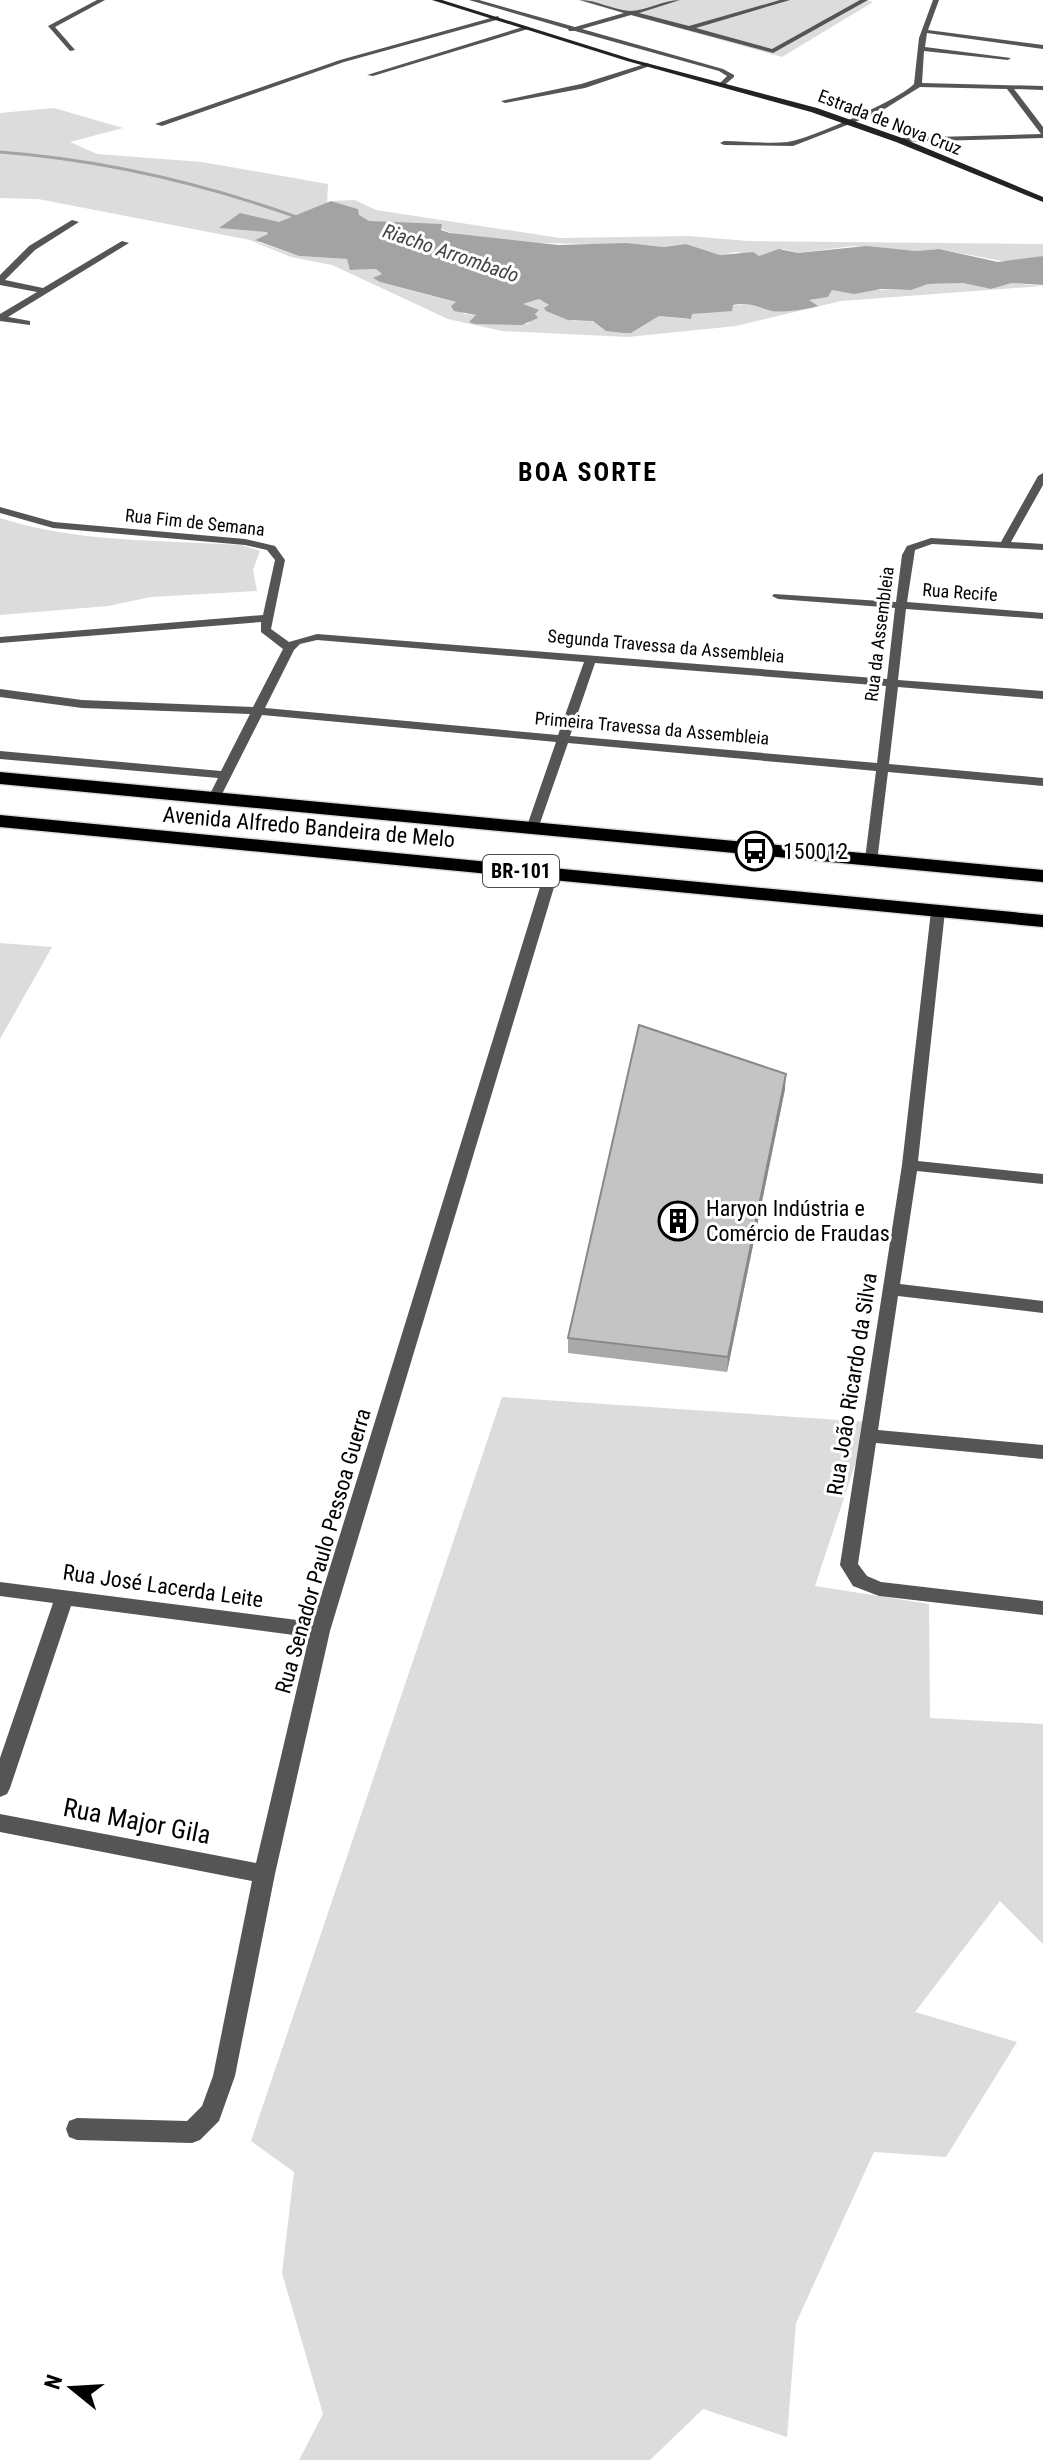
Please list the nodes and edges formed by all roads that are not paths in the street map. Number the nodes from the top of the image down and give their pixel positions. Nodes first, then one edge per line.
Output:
1 (102, 0) edge
2 (435, 0) edge
3 (472, 0) edge
4 (583, 0) edge
5 (677, 0) edge
6 (787, 0) edge
7 (865, 0) edge
8 (936, 0) edge
9 (631, 13) junction
10 (498, 18) junction
11 (526, 28) junction
12 (688, 29) junction
13 (573, 30) junction
14 (924, 31) junction
15 (546, 35) junction
16 (1043, 47) edge
17 (920, 49) junction
18 (72, 50) dead end
19 (1008, 58) dead end
20 (648, 65) junction
21 (371, 75) dead end
22 (722, 85) junction
23 (918, 85) junction
24 (1043, 88) edge
25 (1010, 89) junction
26 (505, 101) dead end
27 (1030, 114) junction
28 (1043, 116) edge
29 (847, 121) junction
30 (159, 124) dead end
31 (1043, 134) edge
32 (899, 140) junction
33 (724, 143) dead end
34 (1043, 200) edge
35 (75, 222) dead end
36 (125, 243) dead end
37 (0, 281) edge
38 (44, 291) junction
39 (0, 318) edge
40 (27, 323) dead end
41 (1043, 476) edge
42 (0, 510) edge
43 (1004, 545) junction
44 (1043, 547) edge
45 (778, 596) dead end
46 (901, 606) junction
47 (1043, 616) edge
48 (265, 618) junction
49 (0, 640) edge
50 (289, 648) junction
51 (591, 657) junction
52 (892, 682) junction
53 (0, 693) edge
54 (1043, 695) edge
55 (257, 711) junction
56 (564, 738) junction
57 (0, 755) edge
58 (880, 766) junction
59 (225, 775) junction
60 (0, 778) edge
61 (1043, 782) edge
62 (214, 798) junction
63 (0, 821) edge
64 (533, 826) junction
65 (872, 859) junction
66 (551, 874) junction
67 (1043, 876) edge
68 (938, 911) junction
69 (1043, 921) edge
70 (910, 1165) junction
71 (1043, 1179) edge
72 (891, 1289) junction
73 (1043, 1307) edge
74 (870, 1436) junction
75 (1043, 1452) edge
76 (0, 1589) edge
77 (65, 1597) junction
78 (1043, 1608) edge
79 (320, 1631) junction
80 (0, 1788) edge
81 (0, 1823) edge
82 (264, 1874) junction
83 (77, 2129) dead end

1 - 18 street
2 - 10 main road, Estrada de Nova Cruz
3 - 13 street
4 - 9 street
5 - 9 street
6 - 12 street
7 - 12 street
8 - 14 street
9 - 12 street
9 - 13 street
10 - 11 main road, Estrada de Nova Cruz
10 - 30 street
11 - 15 main road, Estrada de Nova Cruz
11 - 21 street
13 - 15 street
13 - 22 street
14 - 16 street
14 - 17 street
15 - 20 main road, Estrada de Nova Cruz
17 - 19 street
17 - 23 street
20 - 22 main road, Estrada de Nova Cruz
20 - 26 street
22 - 29 main road, Estrada de Nova Cruz
23 - 25 street
23 - 29 street
24 - 25 street
25 - 27 street
27 - 28 street
27 - 31 street
29 - 32 main road, Estrada de Nova Cruz
29 - 33 street
31 - 32 street
32 - 34 main road, Estrada de Nova Cruz
35 - 37 street
36 - 38 street
37 - 38 street
38 - 39 street
39 - 40 street
41 - 43 street
42 - 48 street, Rua Fim de Semana
43 - 44 street, Rua da Assembleia
43 - 46 street, Rua da Assembleia
45 - 46 street, Rua Recife
46 - 47 street, Rua Recife
46 - 52 street, Rua da Assembleia
48 - 49 street
48 - 50 street
50 - 51 street, Segunda Travessa da Assembleia
50 - 55 street
51 - 52 street, Segunda Travessa da Assembleia
51 - 56 street
52 - 54 street, Segunda Travessa da Assembleia
52 - 58 street, Rua da Assembleia
53 - 55 street, Primeira Travessa da Assembleia
55 - 56 street, Primeira Travessa da Assembleia
55 - 59 street
56 - 58 street, Primeira Travessa da Assembleia
56 - 64 street
57 - 59 street
58 - 61 street, Primeira Travessa da Assembleia
58 - 65 street, Rua da Assembleia
59 - 62 street
60 - 62 highway, Avenida Alfredo Bandeira de Melo / BR-101
62 - 64 highway, Avenida Alfredo Bandeira de Melo / BR-101
63 - 66 highway, Avenida Alfredo Bandeira de Melo / BR-101
64 - 65 highway, Avenida Alfredo Bandeira de Melo / BR-101
65 - 67 highway, Avenida Alfredo Bandeira de Melo / BR-101
66 - 68 highway, Avenida Alfredo Bandeira de Melo / BR-101
66 - 79 street, Rua Senador Paulo Pessoa Guerra
68 - 69 highway, Avenida Alfredo Bandeira de Melo / BR-101
68 - 70 street, Rua João Ricardo da Silva
70 - 71 street
70 - 72 street, Rua João Ricardo da Silva
72 - 73 street
72 - 74 street, Rua João Ricardo da Silva
74 - 75 street
74 - 78 street, Rua João Ricardo da Silva
76 - 77 street, Rua José Lacerda Leite
77 - 79 street, Rua José Lacerda Leite
77 - 80 street
79 - 82 street, Rua Senador Paulo Pessoa Guerra
81 - 82 street, Rua Major Gila
82 - 83 street, Rua Senador Paulo Pessoa Guerra

